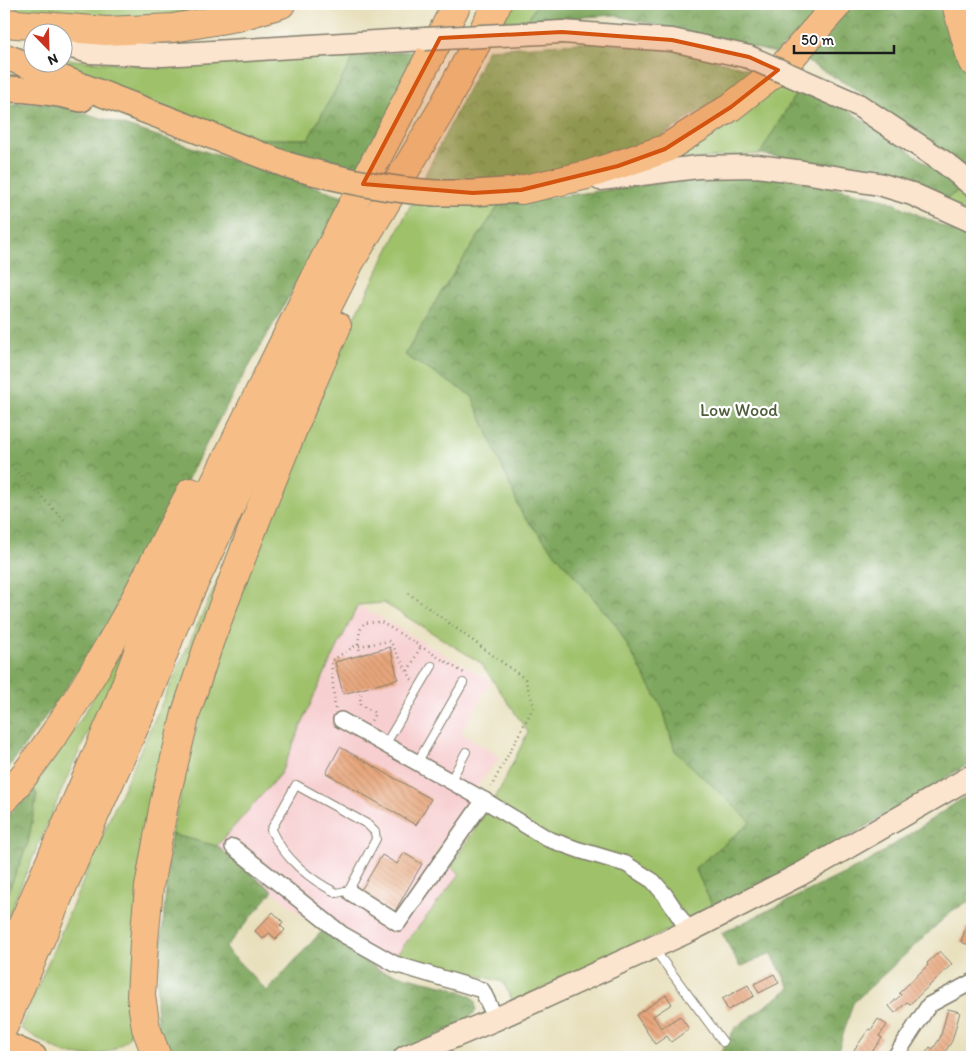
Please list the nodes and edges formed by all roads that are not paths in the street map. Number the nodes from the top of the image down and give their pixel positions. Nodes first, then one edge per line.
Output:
1 (281, 4) edge
2 (457, 4) edge
3 (497, 4) edge
4 (838, 4) edge
5 (956, 4) edge
6 (4, 23) edge
7 (4, 28) edge
8 (22, 33) edge
9 (72, 47) edge
10 (4, 56) edge
11 (972, 60) edge
12 (4, 89) edge
13 (441, 111) junction
14 (208, 135) junction
15 (972, 185) edge
16 (521, 190) junction
17 (972, 221) edge
18 (328, 252) junction
19 (432, 666) dead end
20 (463, 683) road end
21 (341, 720) road end
22 (385, 746) junction
23 (466, 752) dead end
24 (417, 763) junction
25 (972, 776) edge
26 (450, 782) junction
27 (4, 800) edge
28 (484, 800) junction
29 (233, 847) dead end
30 (350, 892) junction
31 (689, 932) junction
32 (653, 949) junction
33 (4, 967) edge
34 (972, 982) edge
35 (496, 1019) junction
36 (4, 1026) edge
37 (723, 1042) dead end
38 (4, 1044) edge
39 (34, 1057) edge
40 (157, 1057) edge
41 (405, 1057) edge
42 (895, 1057) edge

1 - 6 highway
2 - 18 highway
3 - 13 highway
4 - 16 highway
5 - 11 highway
7 - 8 main road
9 - 15 main road, bridge
10 - 14 main road
12 - 14 main road
13 - 36 highway
13 - 40 highway
14 - 16 main road, bridge
16 - 17 main road
18 - 27 highway
18 - 33 highway
19 - 22 lane
20 - 24 lane
21 - 22 street
22 - 24 street
23 - 26 lane
24 - 26 street
25 - 31 main road
26 - 28 street
28 - 30 street
28 - 31 street
29 - 35 street
30 - 30 lane
31 - 32 main road
32 - 35 main road
32 - 37 lane
34 - 42 street
35 - 41 main road
38 - 39 main road

